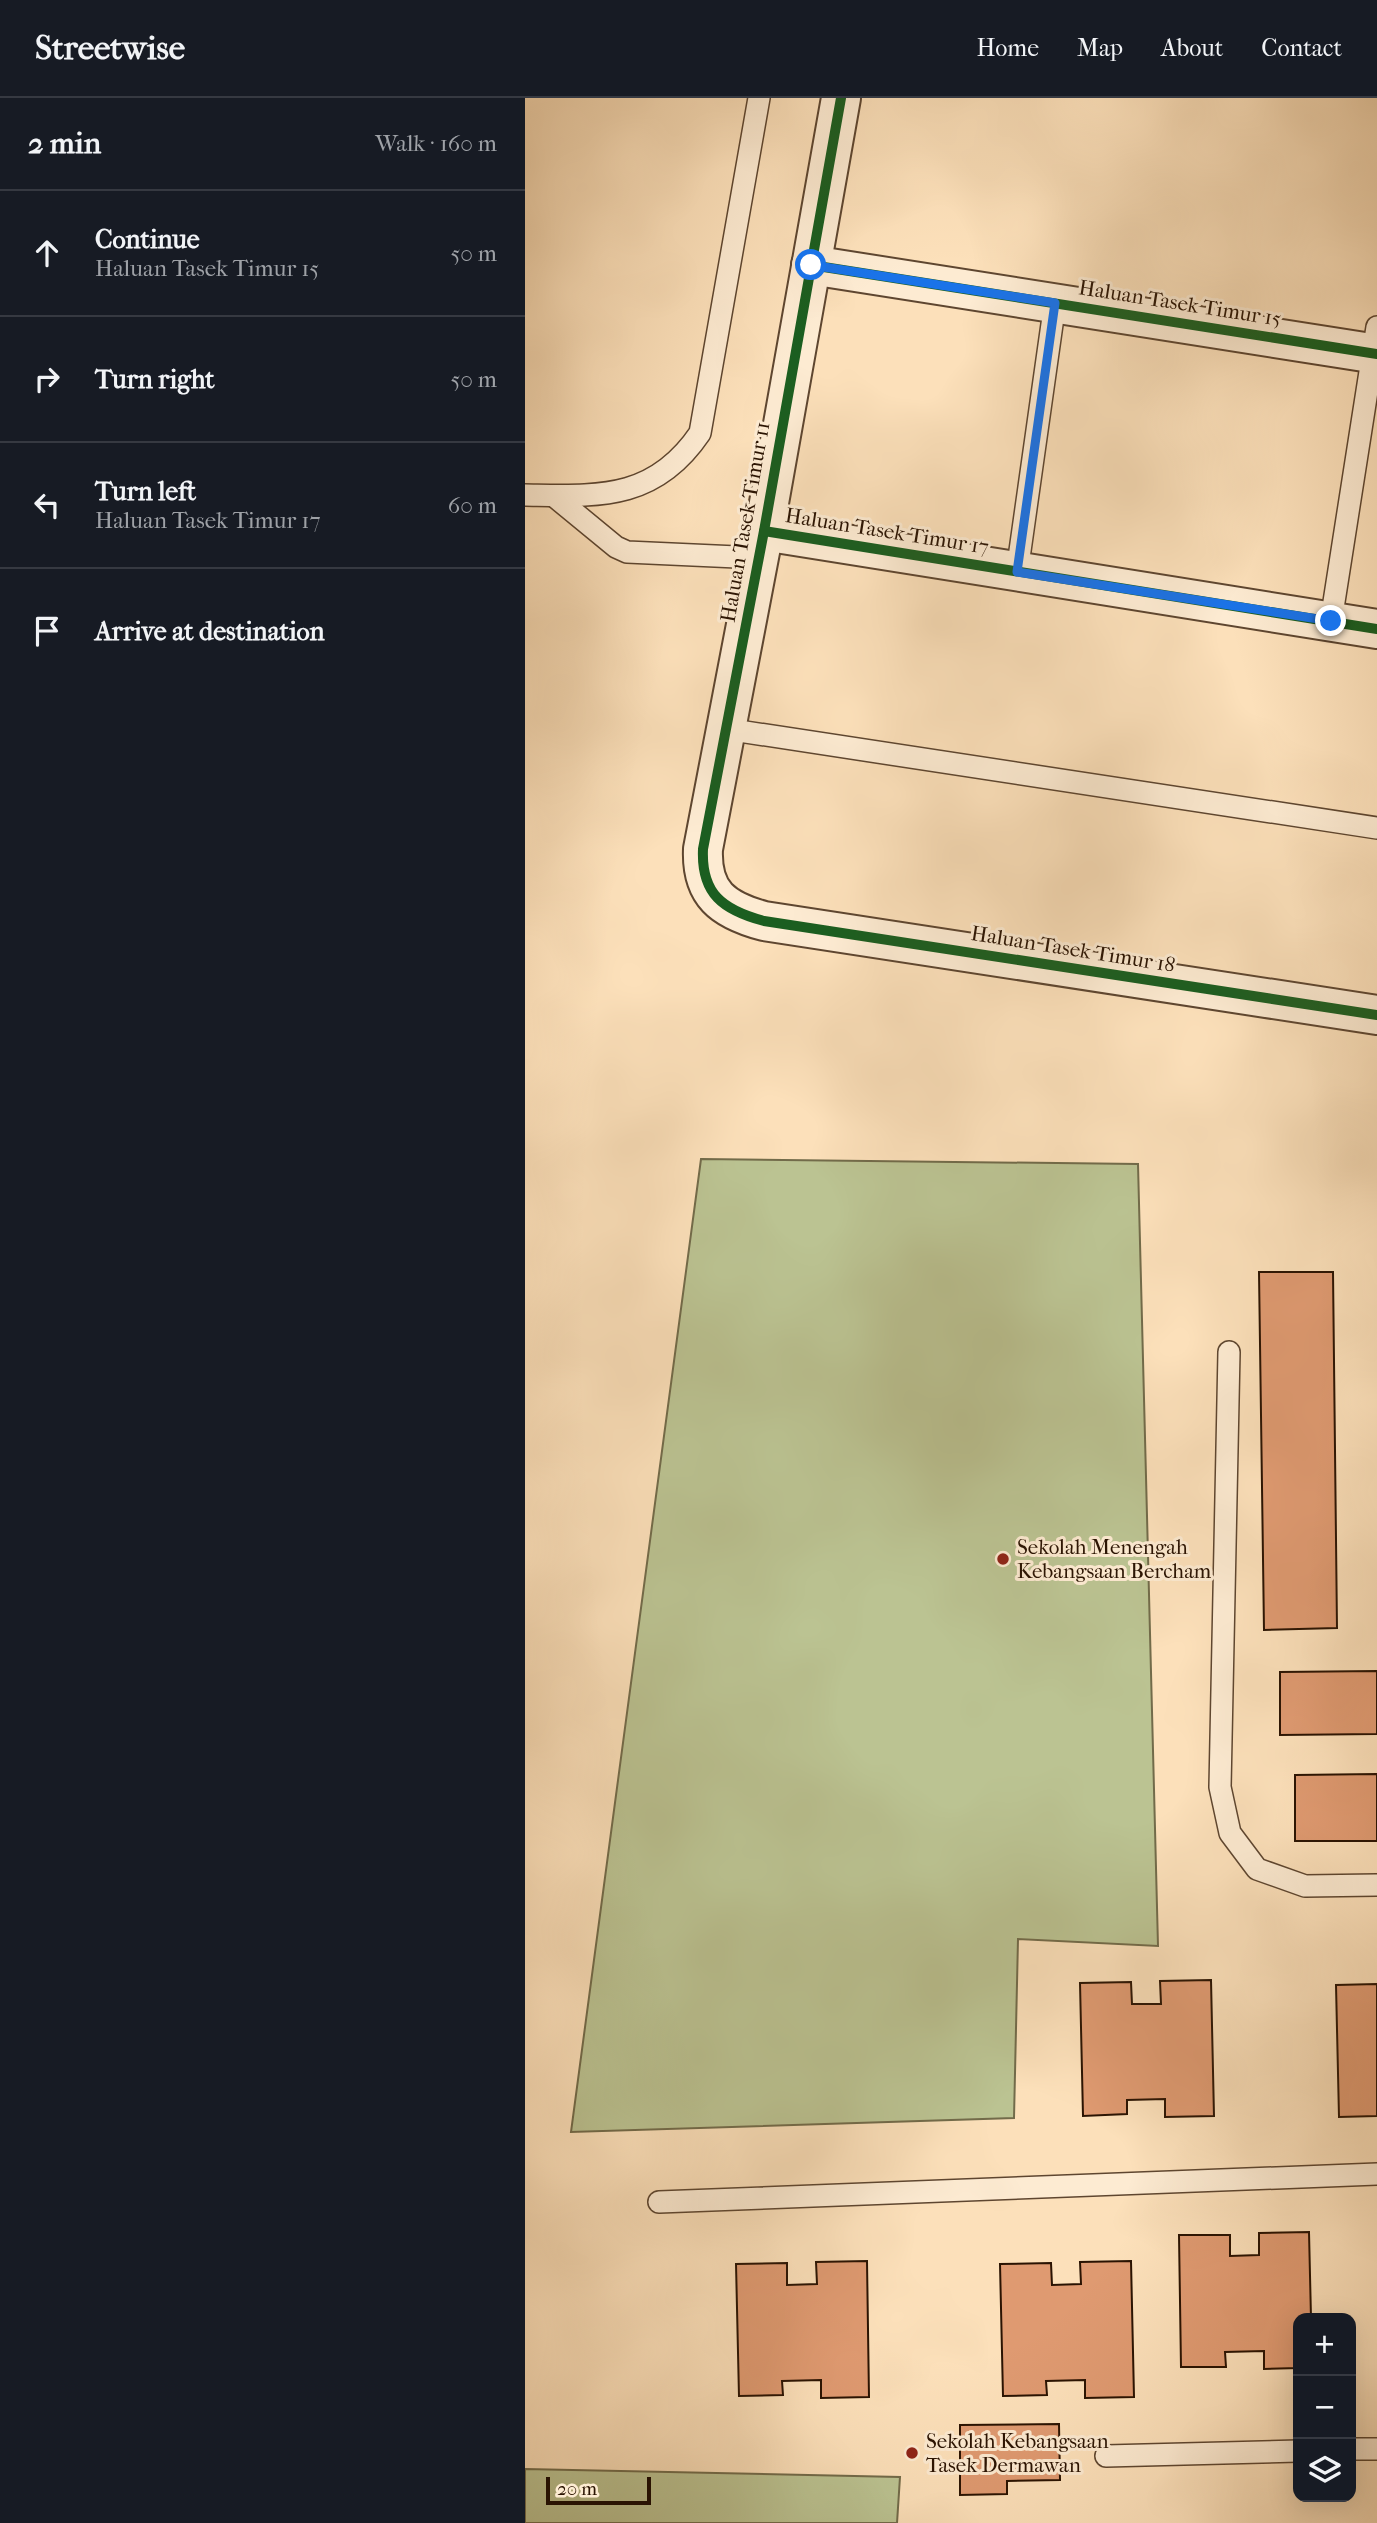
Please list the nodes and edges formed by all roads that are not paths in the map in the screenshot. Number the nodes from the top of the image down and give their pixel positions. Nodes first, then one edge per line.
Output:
1 (759, 98) edge
2 (841, 98) edge
3 (811, 265) junction
4 (1055, 303) junction
5 (1376, 345) edge
6 (525, 495) edge
7 (554, 496) junction
8 (761, 545) junction
9 (1017, 572) junction
10 (1331, 621) junction
11 (1377, 629) edge
12 (726, 729) junction
13 (1377, 828) edge
14 (764, 921) joint
15 (1377, 1015) edge
16 (1229, 1352) dead end
17 (1377, 1885) edge
18 (1377, 2174) edge
19 (659, 2202) dead end
20 (1356, 2449) edge
21 (1377, 2449) edge
22 (1293, 2451) edge
23 (1106, 2456) dead end

1 - 7 lane
2 - 3 street, Haluan Tasek Timur 11
3 - 4 street, Haluan Tasek Timur 15
3 - 8 street, Haluan Tasek Timur 11
4 - 5 street, Haluan Tasek Timur 15
4 - 9 lane
5 - 10 lane
6 - 7 lane
7 - 8 lane
8 - 9 street, Haluan Tasek Timur 17
8 - 12 street, Haluan Tasek Timur 11
9 - 10 street, Haluan Tasek Timur 17
10 - 11 street, Haluan Tasek Timur 17
12 - 13 lane
12 - 14 street, Haluan Tasek Timur 11
14 - 15 street, Haluan Tasek Timur 18
16 - 17 lane
18 - 19 lane
20 - 21 lane
22 - 23 lane

